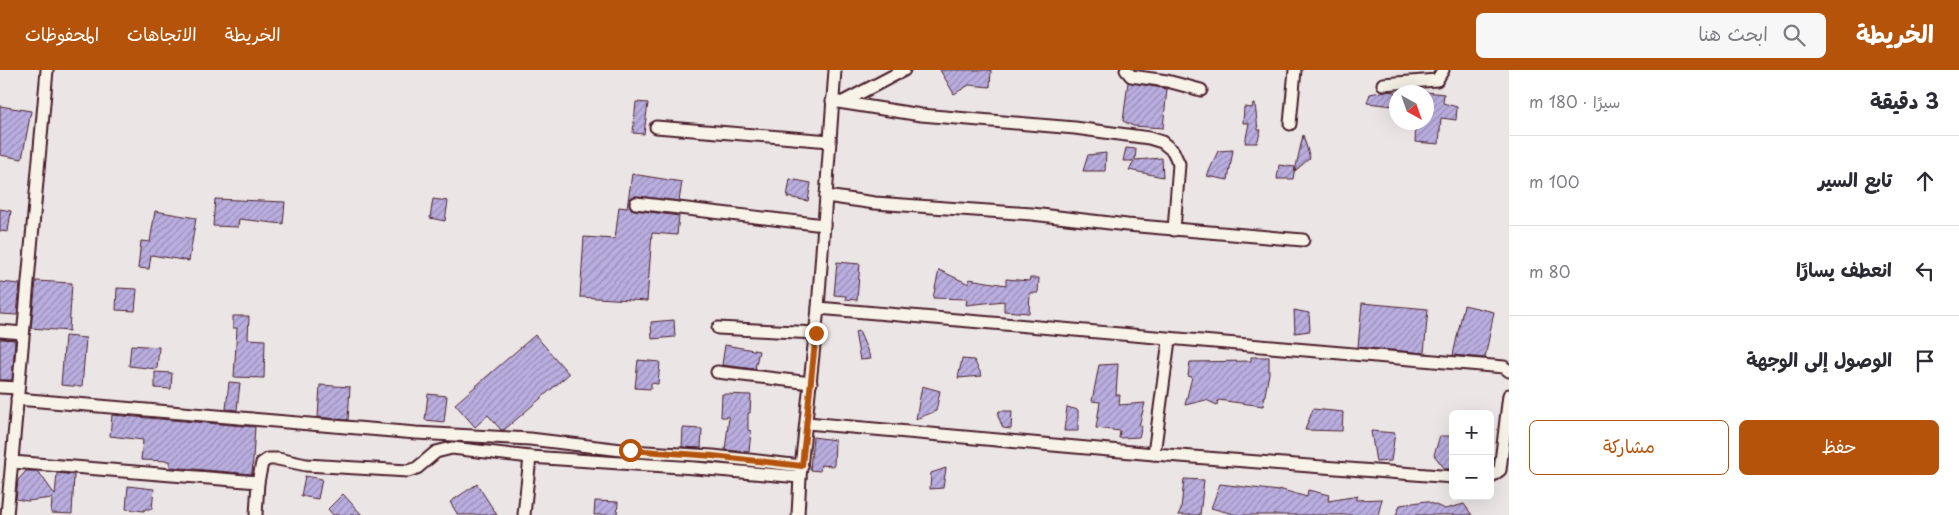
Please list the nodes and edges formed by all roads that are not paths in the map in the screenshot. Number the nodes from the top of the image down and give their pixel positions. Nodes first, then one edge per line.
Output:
1 (47, 70) edge
2 (835, 70) edge
3 (904, 70) edge
4 (1126, 70) edge
5 (1295, 70) edge
6 (1443, 70) edge
7 (1383, 84) dead end
8 (1201, 90) dead end
9 (838, 102) junction
10 (1290, 124) dead end
11 (656, 127) dead end
12 (830, 141) junction
13 (826, 196) junction
14 (636, 202) dead end
15 (824, 225) junction
16 (1174, 230) junction
17 (1303, 240) dead end
18 (818, 308) junction
19 (718, 328) dead end
20 (0, 331) edge
21 (23, 333) junction
22 (816, 333) junction
23 (1169, 340) junction
24 (1509, 371) edge
25 (717, 372) dead end
26 (811, 383) junction
27 (0, 387) edge
28 (18, 394) junction
29 (1509, 395) edge
30 (807, 423) junction
31 (1154, 454) junction
32 (530, 457) junction
33 (12, 462) junction
34 (801, 472) junction
35 (1494, 474) edge
36 (1449, 477) edge
37 (258, 482) junction
38 (7, 515) edge
39 (256, 515) edge
40 (524, 515) edge
41 (798, 515) edge

1 - 21 street
2 - 9 street
3 - 9 street
4 - 8 street
5 - 10 street
6 - 7 street
9 - 12 street
9 - 16 street
11 - 12 street
12 - 13 street
13 - 15 street
13 - 16 street
14 - 15 street
15 - 18 street
16 - 17 street
18 - 22 street
18 - 23 street
19 - 22 street
20 - 21 street
21 - 28 street
22 - 26 street
23 - 24 street
23 - 31 street
25 - 26 street
26 - 30 street
27 - 28 street
28 - 33 street
28 - 34 street
29 - 35 street
30 - 31 street
30 - 34 street
31 - 36 street
32 - 34 street
32 - 37 street
32 - 40 street
33 - 37 street
33 - 38 street
34 - 41 street
37 - 39 street

